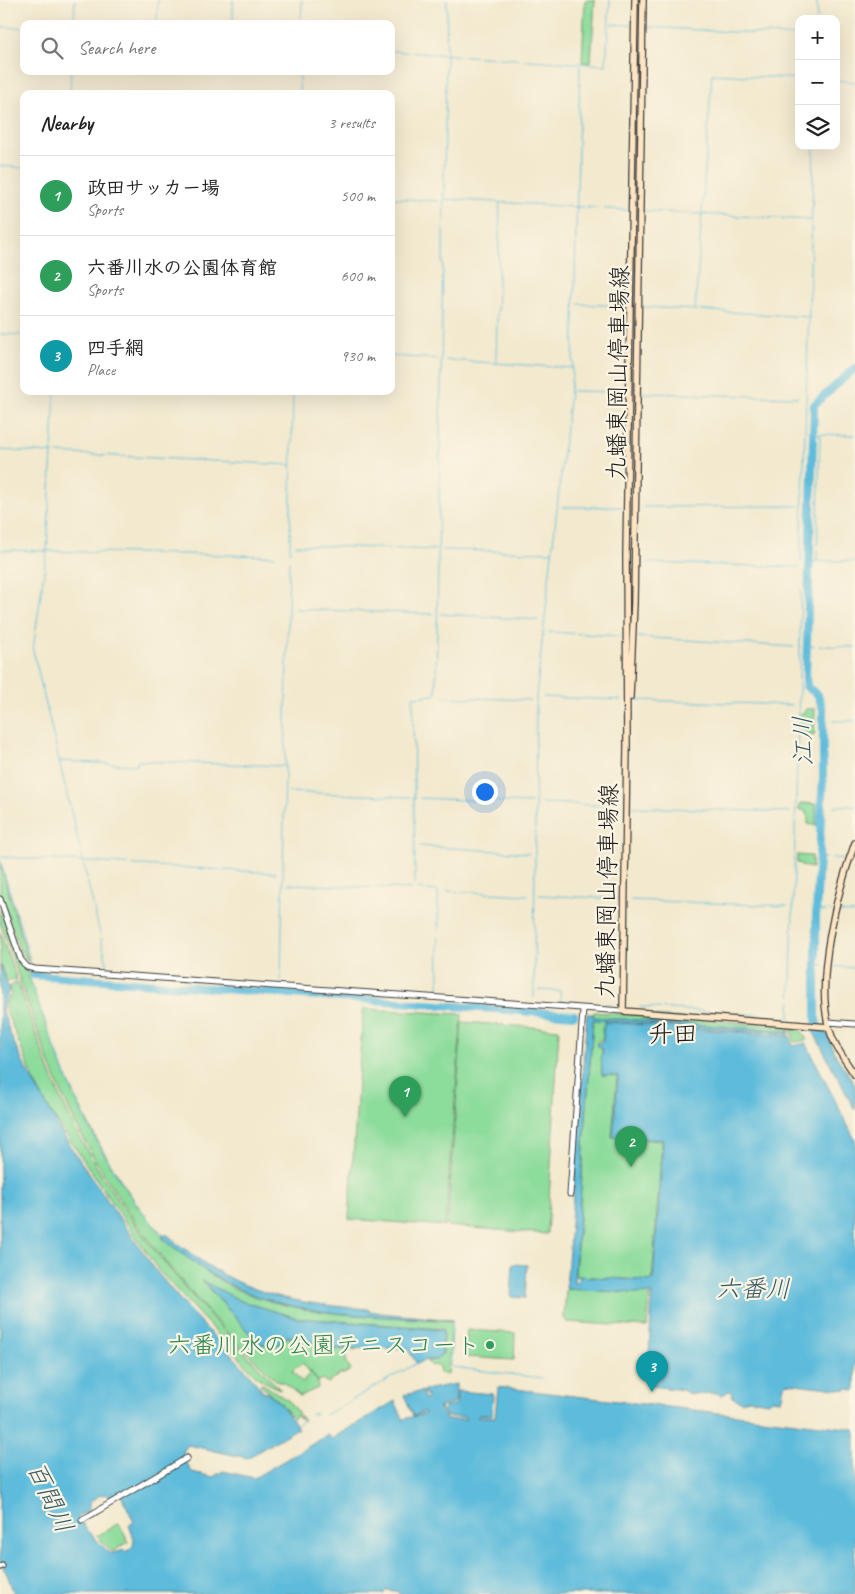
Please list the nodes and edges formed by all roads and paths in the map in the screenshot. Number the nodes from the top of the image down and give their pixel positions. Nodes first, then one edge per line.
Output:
1 (635, 0) edge
2 (643, 0) edge
3 (627, 747) junction
4 (855, 843) edge
5 (0, 899) edge
6 (583, 1010) junction
7 (623, 1011) junction
8 (855, 1024) edge
9 (827, 1025) junction
10 (855, 1075) edge
11 (570, 1194) dead end
12 (187, 1458) dead end
13 (82, 1520) dead end

1 - 3 main road, 九蟠東岡山停車場線
2 - 3 main road, 九蟠東岡山停車場線
3 - 7 main road, 九蟠東岡山停車場線
4 - 9 main road
5 - 6 street
6 - 7 street
6 - 11 street
7 - 9 main road, 九蟠東岡山停車場線
8 - 9 street
9 - 10 main road
12 - 13 street

